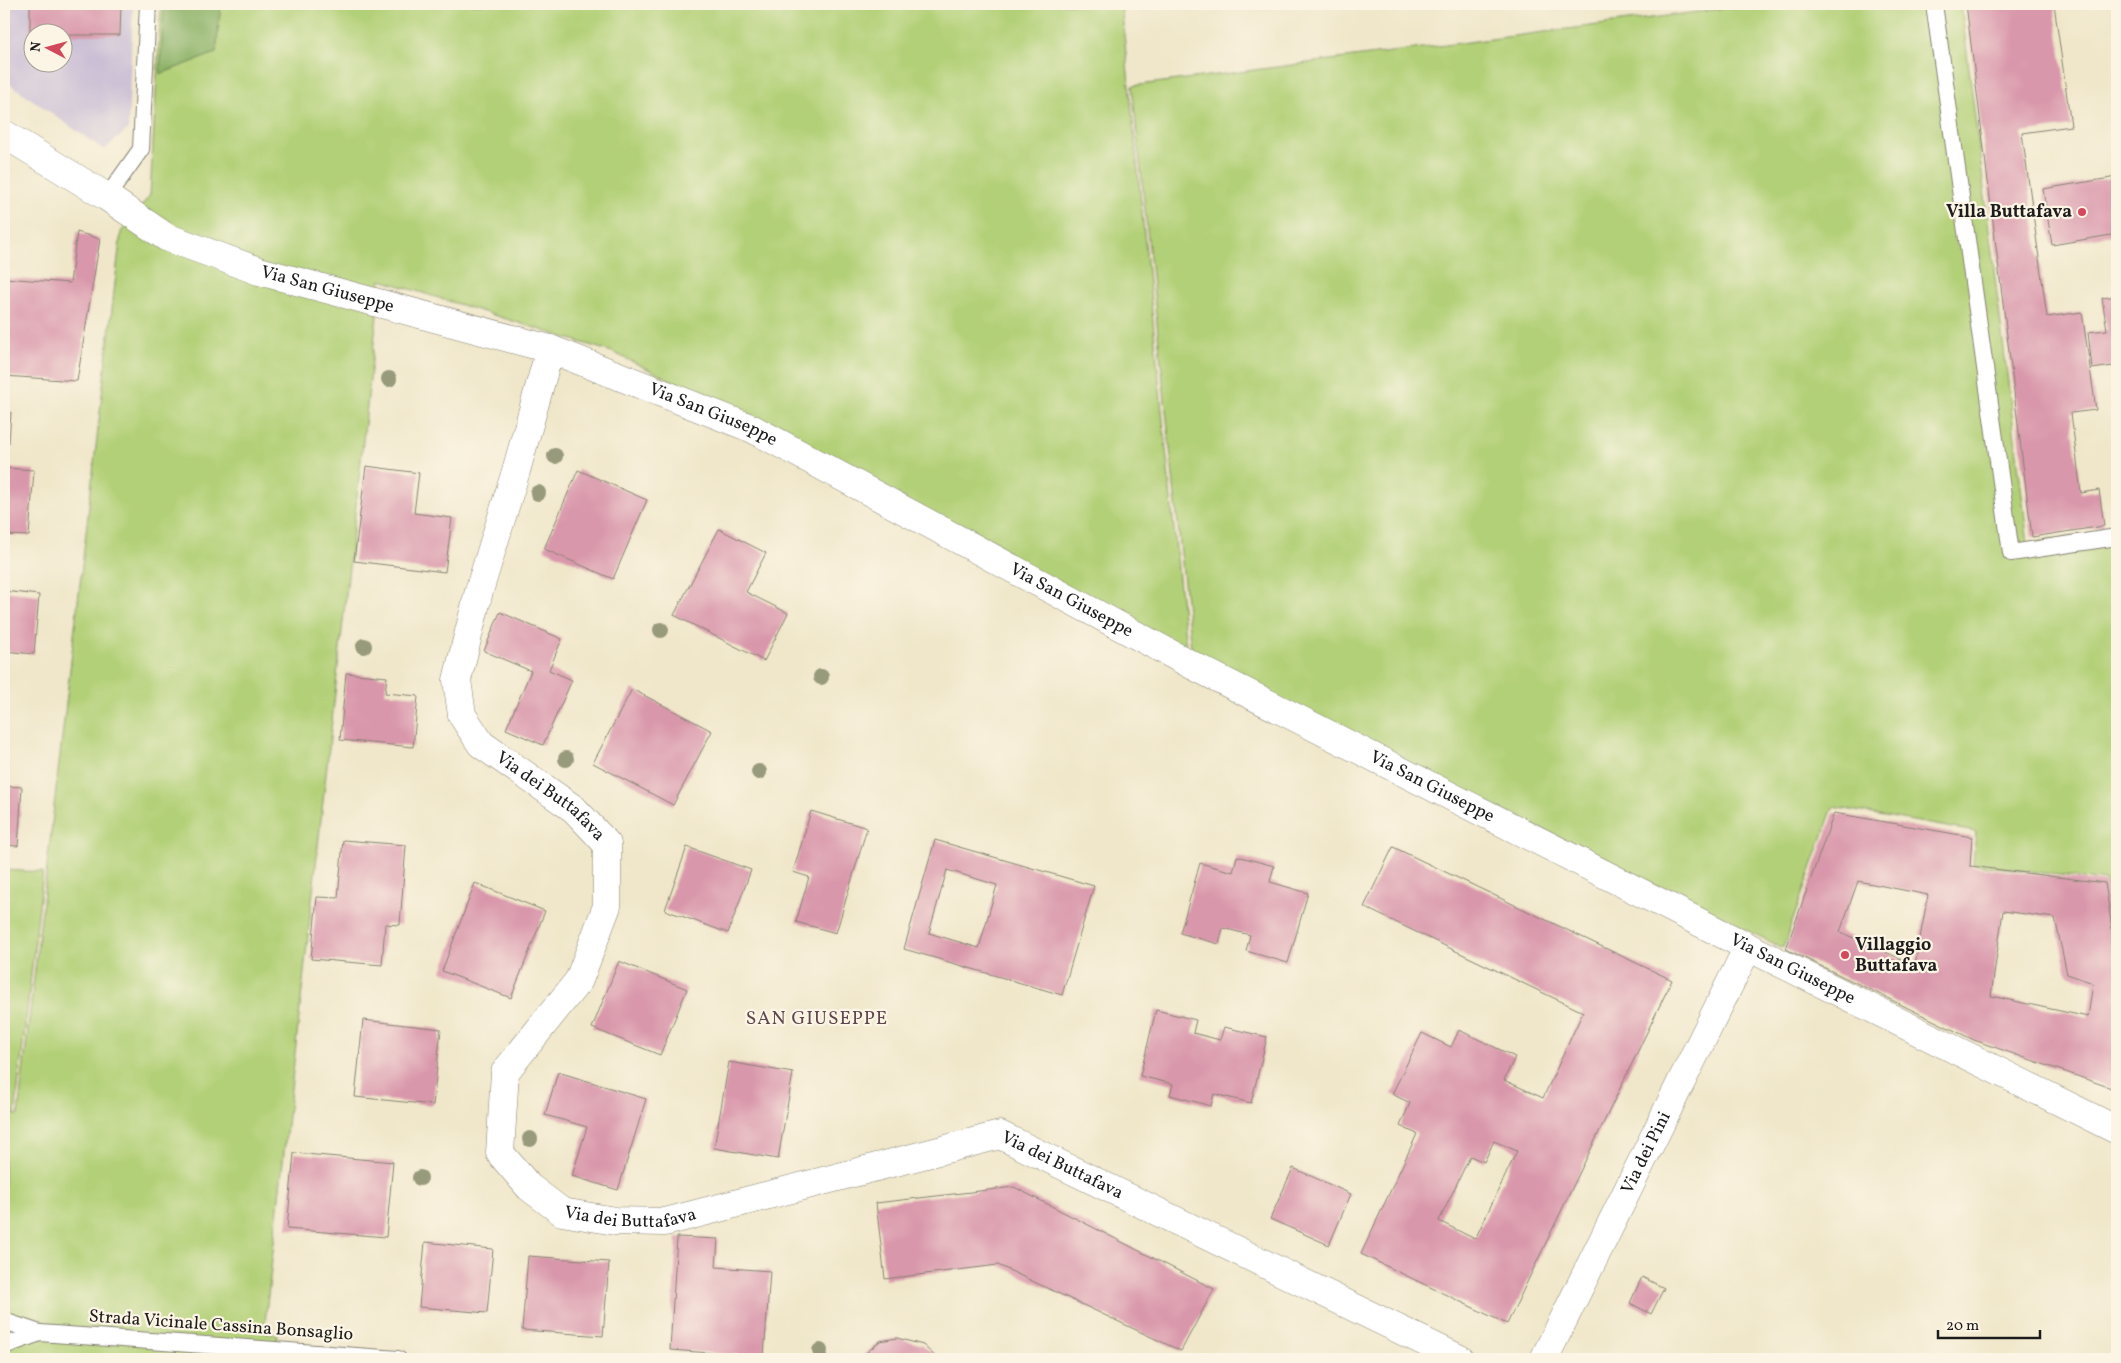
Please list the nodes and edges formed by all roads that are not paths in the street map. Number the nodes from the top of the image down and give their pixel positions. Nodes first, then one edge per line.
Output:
1 (148, 4) edge
2 (1934, 4) edge
3 (4, 134) edge
4 (107, 197) junction
5 (550, 349) junction
6 (2117, 537) edge
7 (1748, 947) junction
8 (2117, 1130) edge
9 (4, 1321) edge
10 (40, 1333) junction
11 (4, 1346) edge
12 (398, 1359) edge
13 (1460, 1359) edge
14 (1544, 1359) edge

1 - 4 lane
2 - 6 lane
3 - 4 street, Via San Giuseppe
4 - 5 street, Via San Giuseppe
5 - 7 street, Via San Giuseppe
5 - 13 street, Via dei Buttafava
7 - 8 street, Via San Giuseppe
7 - 14 street, Via dei Pini
9 - 10 lane, Strada Vicinale Cassina Bonsaglio
10 - 11 lane, Strada Vicinale Cassina Bonsaglio
10 - 12 lane, Strada Vicinale Cassina Bonsaglio

